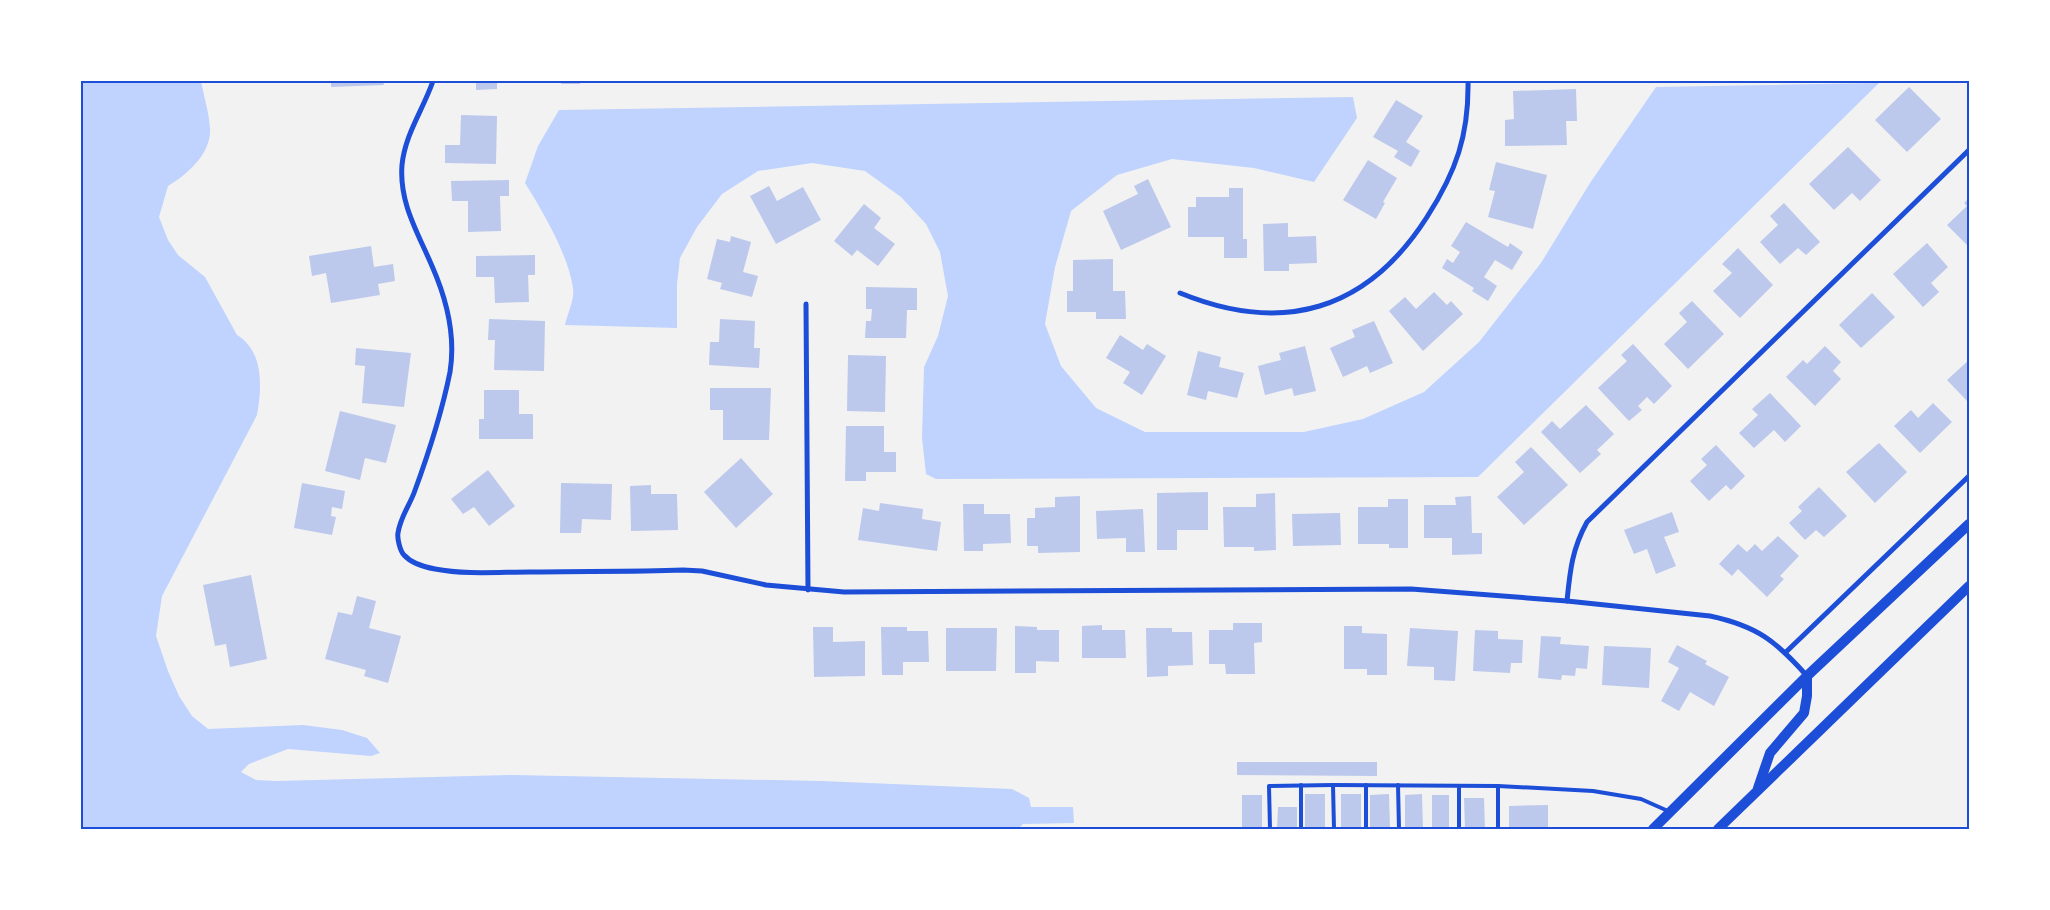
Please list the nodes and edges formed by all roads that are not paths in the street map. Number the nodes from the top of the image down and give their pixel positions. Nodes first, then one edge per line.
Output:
1 (433, 81) edge
2 (1468, 81) edge
3 (1969, 150) edge
4 (1180, 293) dead end
5 (806, 304) dead end
6 (1969, 476) edge
7 (1969, 524) edge
8 (1969, 586) edge
9 (808, 590) junction
10 (1567, 601) junction
11 (1786, 652) junction
12 (1807, 676) junction
13 (1333, 784) junction
14 (1301, 785) junction
15 (1366, 785) junction
16 (1398, 785) junction
17 (1459, 786) junction
18 (1498, 786) junction
19 (1757, 791) junction
20 (1670, 812) junction
21 (1270, 829) edge
22 (1301, 829) edge
23 (1334, 829) edge
24 (1366, 829) edge
25 (1399, 829) edge
26 (1458, 829) edge
27 (1498, 829) edge
28 (1653, 829) edge
29 (1718, 829) edge

1 - 9 street
2 - 4 street
3 - 10 street
5 - 9 street
6 - 11 street
7 - 12 main road
8 - 19 main road
9 - 10 street
10 - 11 street
11 - 12 street
12 - 19 main road
12 - 20 main road
13 - 14 lane
13 - 15 lane
13 - 23 lane
14 - 21 lane
14 - 22 lane
15 - 16 lane
15 - 24 lane
16 - 17 lane
16 - 25 lane
17 - 18 lane
17 - 26 lane
18 - 20 lane
18 - 27 lane
19 - 29 main road
20 - 28 main road

